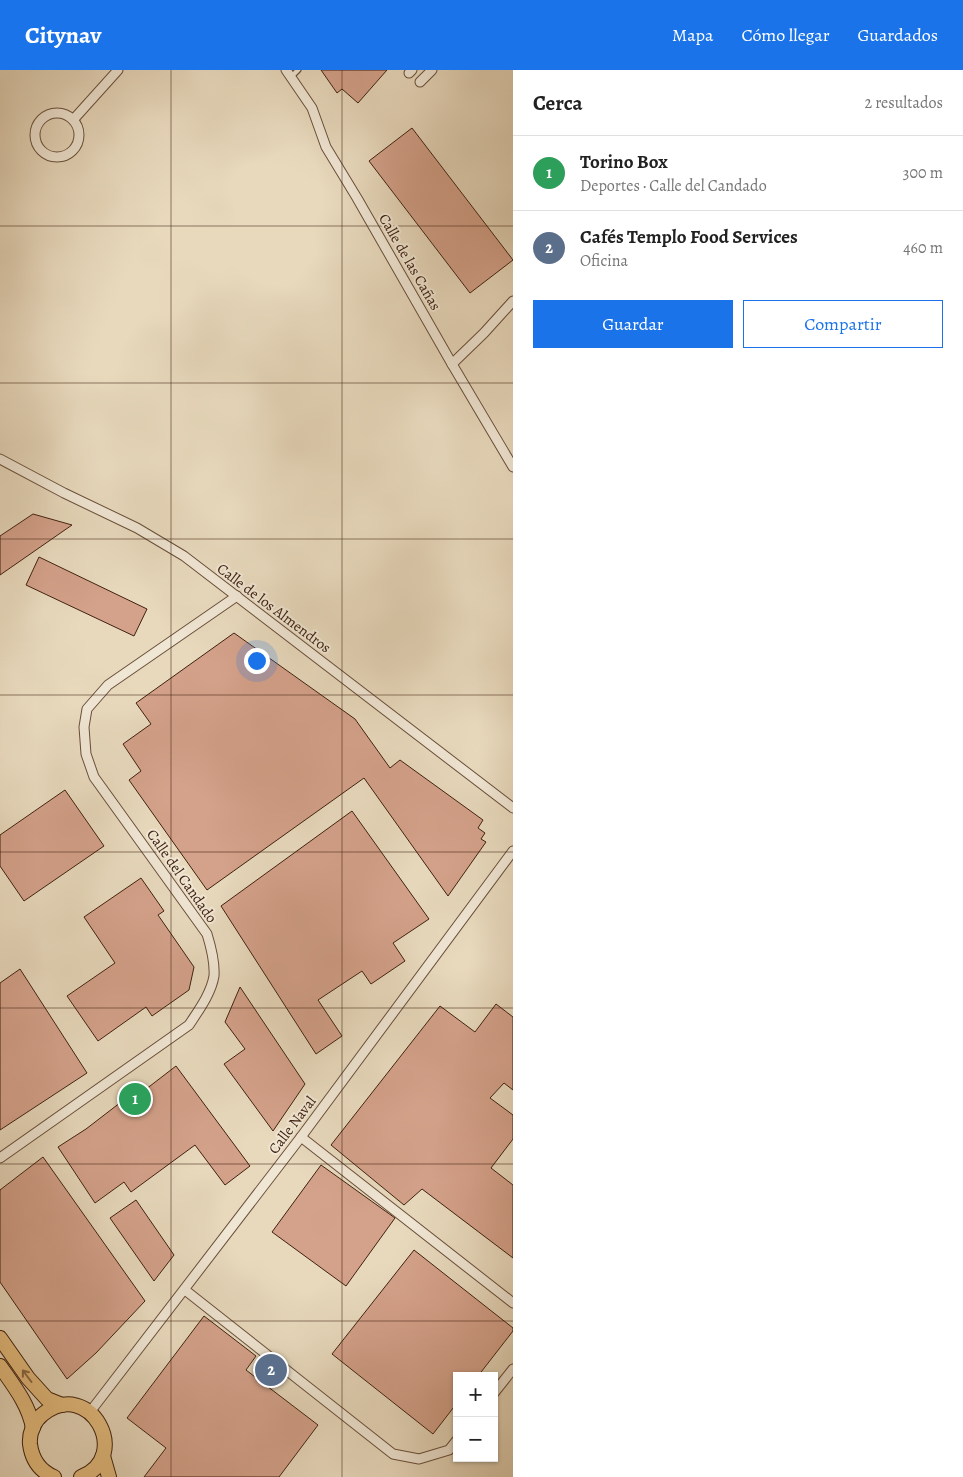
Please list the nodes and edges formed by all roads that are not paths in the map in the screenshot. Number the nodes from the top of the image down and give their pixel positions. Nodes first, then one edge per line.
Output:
1 (118, 70) edge
2 (298, 70) edge
3 (432, 70) edge
4 (289, 73) edge
5 (420, 82) dead end
6 (73, 120) junction
7 (513, 300) edge
8 (452, 364) junction
9 (0, 459) edge
10 (513, 467) edge
11 (237, 596) junction
12 (513, 808) edge
13 (513, 851) edge
14 (301, 1137) junction
15 (0, 1158) edge
16 (185, 1290) junction
17 (513, 1302) edge
18 (0, 1338) edge
19 (0, 1366) edge
20 (513, 1369) edge
21 (498, 1388) edge
22 (62, 1405) junction
23 (90, 1412) junction
24 (33, 1428) junction
25 (453, 1445) edge
26 (103, 1456) junction
27 (54, 1477) edge
28 (81, 1477) edge
29 (109, 1477) edge

1 - 6 street
2 - 4 lane
3 - 5 street
4 - 8 street, Calle de las Cañas
6 - 6 street
7 - 8 street
8 - 10 street, Calle de las Cañas
9 - 11 street, Calle de los Almendros
11 - 12 street, Calle de los Almendros
11 - 15 street, Calle del Candado
13 - 14 street, Calle Naval
14 - 16 street, Calle Naval
14 - 17 street
16 - 23 street, Calle Naval
16 - 25 street
22 -> 18 main road
19 - 24 main road
20 - 21 street
22 - 23 main road
22 - 24 main road
23 - 26 main road
24 - 27 main road
26 - 28 main road
26 - 29 main road

